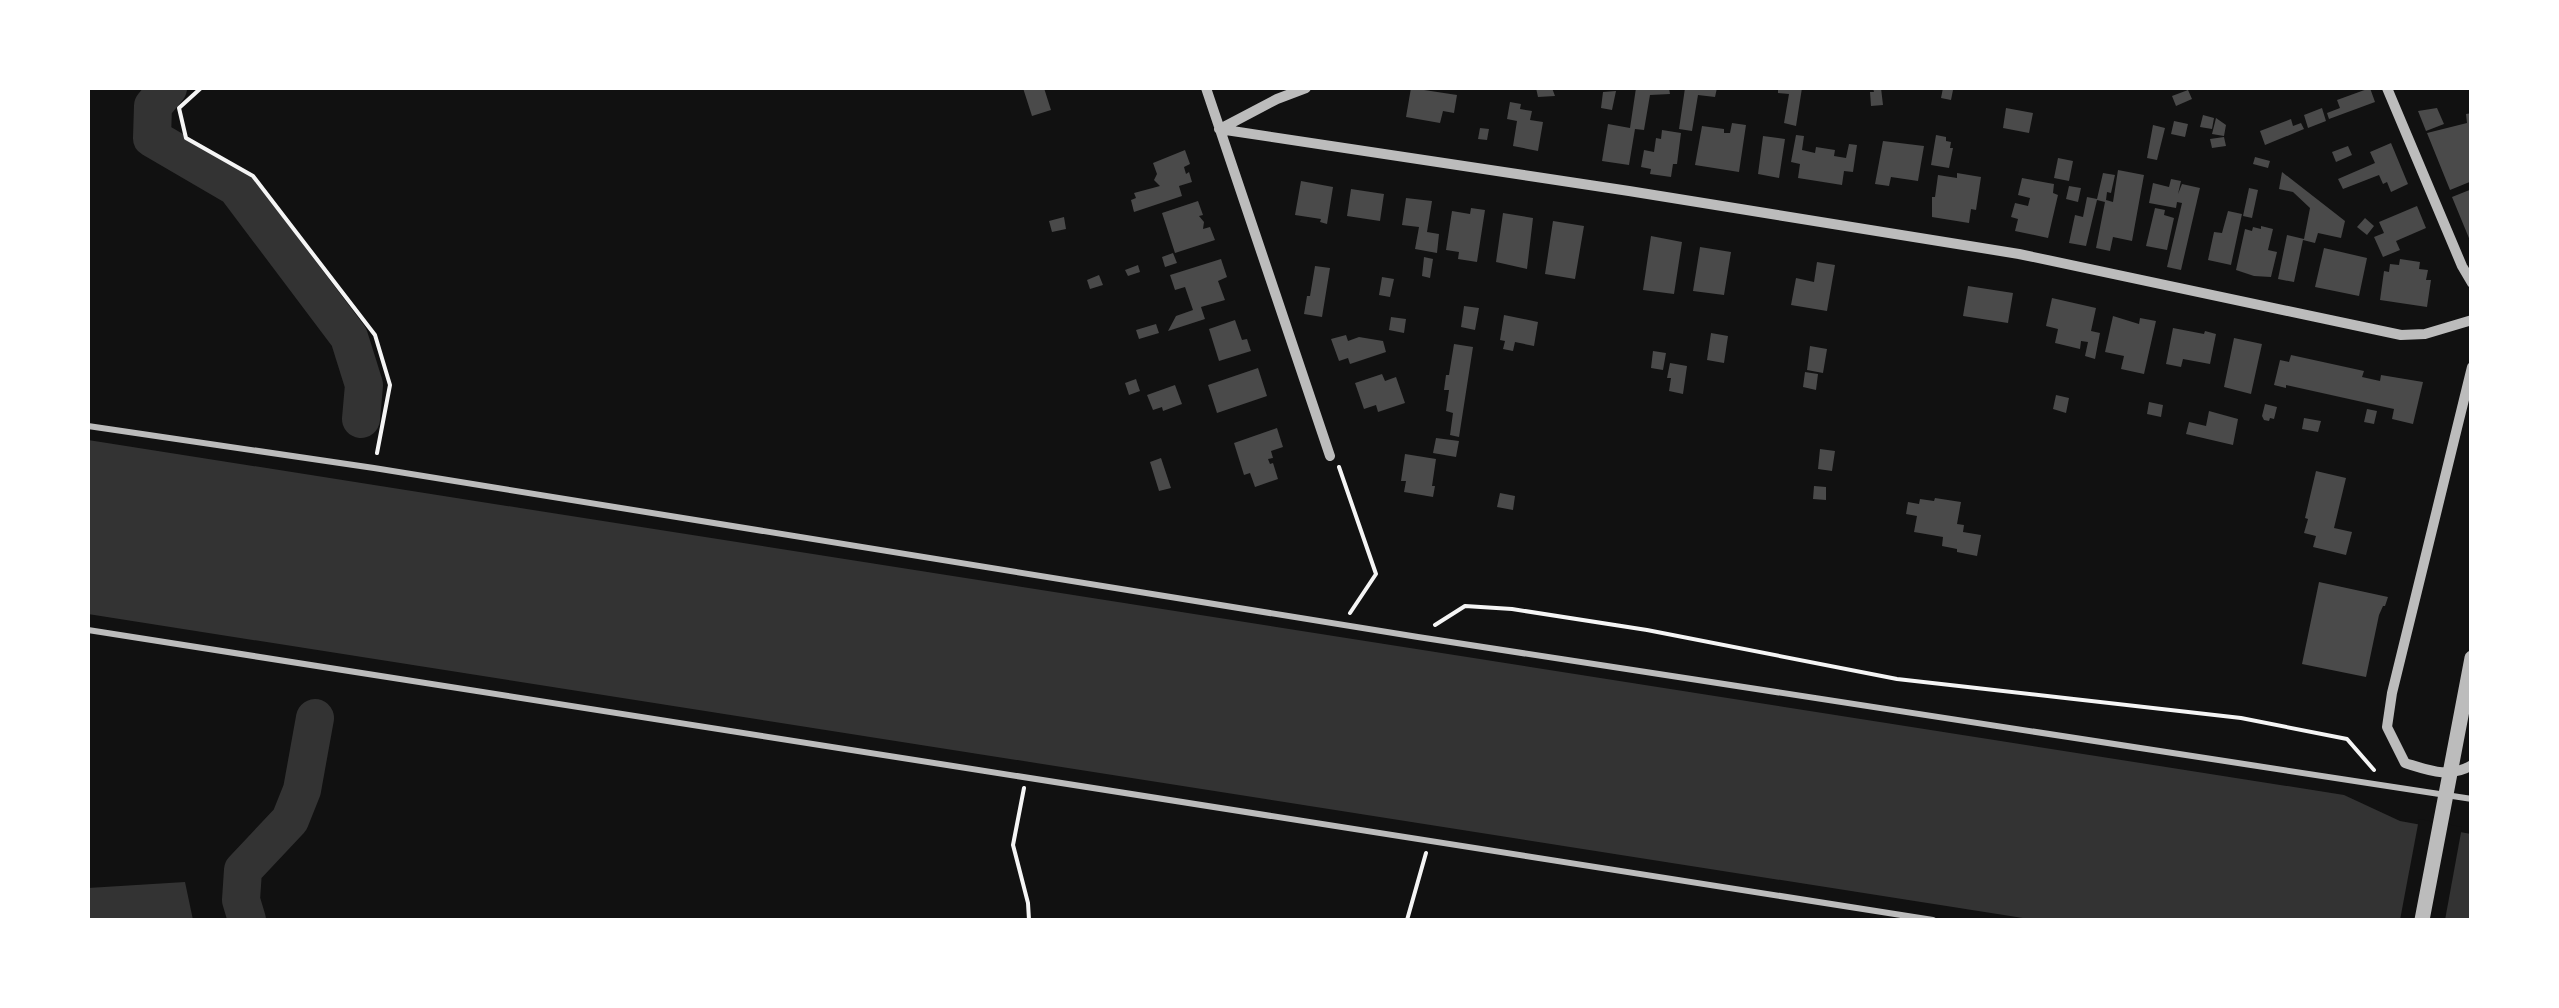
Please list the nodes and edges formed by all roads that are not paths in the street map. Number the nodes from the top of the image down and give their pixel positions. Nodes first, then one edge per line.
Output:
1 (1206, 88) edge
2 (1306, 88) edge
3 (2387, 88) edge
4 (1219, 129) junction
5 (2472, 283) edge
6 (2472, 320) edge
7 (2472, 367) edge
8 (88, 426) edge
9 (1330, 456) road end
10 (88, 630) edge
11 (2472, 658) edge
12 (2472, 765) edge
13 (2472, 799) edge
14 (1933, 920) edge
15 (2422, 920) edge

1 - 4 street
2 - 4 street
3 - 5 street
4 - 6 street
4 - 9 street
7 - 12 street
8 - 13 lane
10 - 14 lane
11 - 15 street

